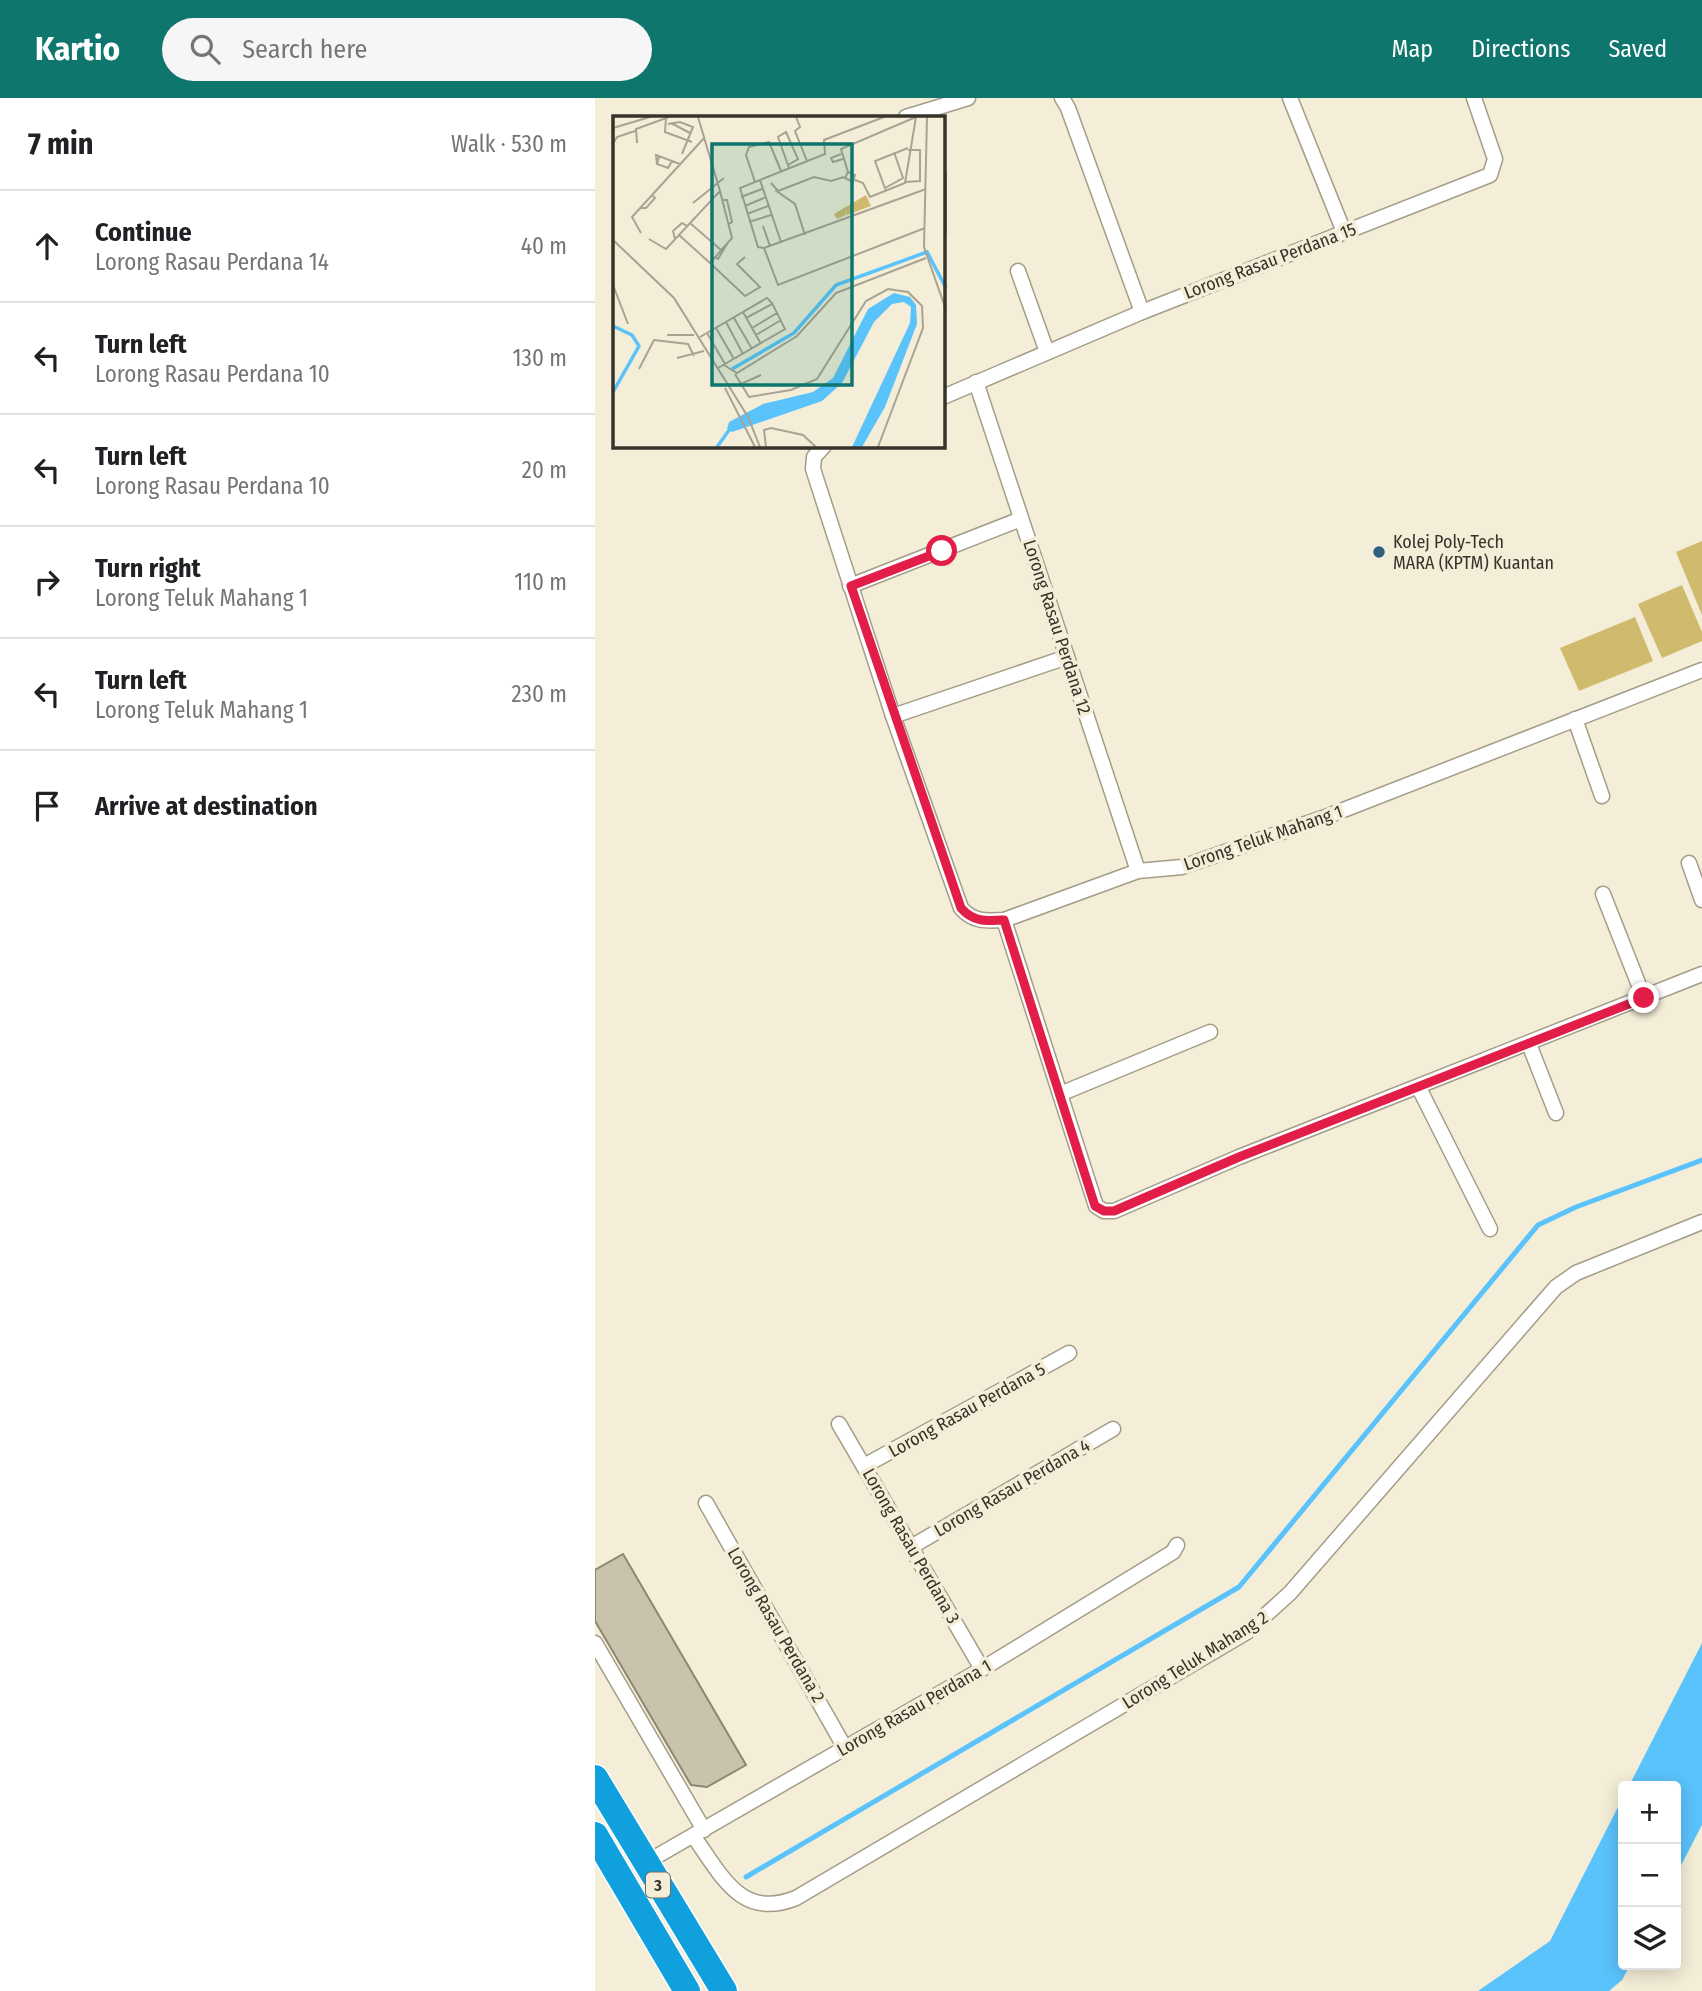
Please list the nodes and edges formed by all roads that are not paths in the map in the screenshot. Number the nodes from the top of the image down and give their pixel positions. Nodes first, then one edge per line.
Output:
1 (968, 98) edge
2 (1062, 98) edge
3 (1290, 98) edge
4 (1474, 98) edge
5 (909, 116) edge
6 (1344, 232) junction
7 (1018, 271) dead end
8 (1142, 312) junction
9 (1047, 352) junction
10 (976, 382) junction
11 (945, 396) edge
12 (819, 452) edge
13 (1021, 519) junction
14 (851, 586) junction
15 (1067, 657) junction
16 (1702, 670) edge
17 (893, 716) junction
18 (1575, 719) junction
19 (1602, 796) dead end
20 (1689, 863) dead end
21 (1138, 871) junction
22 (1603, 894) dead end
23 (1702, 900) edge
24 (1004, 920) junction
25 (1702, 974) edge
26 (1644, 998) junction
27 (1210, 1032) dead end
28 (1529, 1044) junction
29 (1419, 1088) junction
30 (1060, 1094) junction
31 (1556, 1113) dead end
32 (1702, 1222) edge
33 (1490, 1229) dead end
34 (1069, 1353) dead end
35 (839, 1424) dead end
36 (1113, 1430) dead end
37 (864, 1466) junction
38 (706, 1503) dead end
39 (1177, 1545) dead end
40 (911, 1547) junction
41 (595, 1643) edge
42 (982, 1669) junction
43 (845, 1748) junction
44 (595, 1778) edge
45 (699, 1834) junction
46 (595, 1835) edge
47 (645, 1863) junction
48 (687, 1991) edge
49 (724, 1991) edge

1 - 5 street
2 - 8 street
3 - 6 street
4 - 6 street, Lorong Rasau Perdana 15
6 - 8 street, Lorong Rasau Perdana 15
7 - 9 street
8 - 9 street, Lorong Rasau Perdana 15
9 - 10 street, Lorong Rasau Perdana 15
10 - 11 street, Lorong Rasau Perdana 15
10 - 13 street, Lorong Rasau Perdana 12
12 - 14 street
13 - 14 street
13 - 15 street, Lorong Rasau Perdana 12
14 - 17 street
15 - 17 street
15 - 21 street, Lorong Rasau Perdana 12
16 - 18 street, Lorong Teluk Mahang 1
17 - 24 street
18 - 19 street
18 - 21 street, Lorong Teluk Mahang 1
20 - 23 street
21 - 24 street, Lorong Teluk Mahang 1
22 - 26 street
24 - 30 street
25 - 26 street
26 - 28 street
27 - 30 street
28 - 29 street
28 - 31 street
29 - 30 street
29 - 33 street
32 - 45 street, Lorong Teluk Mahang 2
34 - 37 street, Lorong Rasau Perdana 5
35 - 37 street, Lorong Rasau Perdana 3
36 - 40 street, Lorong Rasau Perdana 4
37 - 40 street, Lorong Rasau Perdana 3
38 - 43 street, Lorong Rasau Perdana 2
39 - 42 street, Lorong Rasau Perdana 1
40 - 42 street, Lorong Rasau Perdana 3
41 - 45 street, Lorong Teluk Mahang 2
42 - 43 street, Lorong Rasau Perdana 1
43 - 45 street, Lorong Rasau Perdana 1
44 - 47 highway, 3
45 - 47 street, Lorong Rasau Perdana 1
46 - 48 highway, 3
47 - 49 highway, 3

